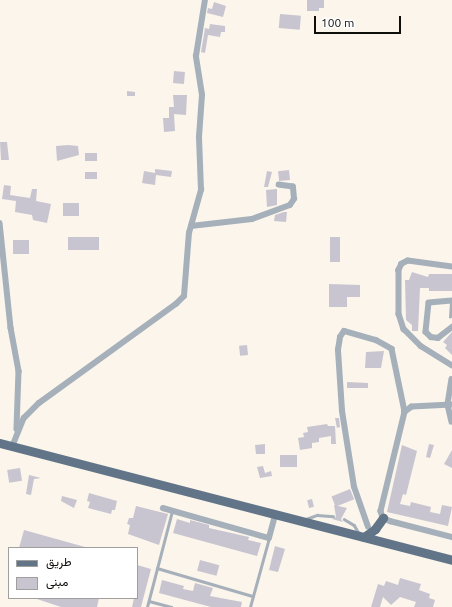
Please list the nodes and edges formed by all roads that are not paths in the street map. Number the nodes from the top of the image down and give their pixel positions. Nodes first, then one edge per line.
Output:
1 (205, 0) edge
2 (279, 185) dead end
3 (0, 223) edge
4 (191, 226) junction
5 (452, 267) edge
6 (451, 300) edge
7 (450, 317) dead end
8 (452, 327) edge
9 (452, 365) edge
10 (452, 379) edge
11 (450, 405) edge
12 (405, 412) junction
13 (452, 422) edge
14 (17, 435) junction
15 (0, 443) edge
16 (12, 446) junction
17 (162, 508) dead end
18 (172, 511) junction
19 (275, 515) junction
20 (333, 516) dead end
21 (384, 518) junction
22 (344, 519) dead end
23 (302, 521) junction
24 (368, 528) dead end
25 (361, 537) junction
26 (452, 537) edge
27 (269, 538) junction
28 (452, 560) edge
29 (157, 568) junction
30 (253, 596) junction
31 (149, 601) junction
32 (147, 607) edge
33 (172, 607) edge
34 (250, 607) edge

1 - 4 street
2 - 4 street
3 - 14 street
4 - 14 street
5 - 9 street
6 - 7 lane
6 - 8 street
10 - 11 street
11 - 12 street
11 - 13 street
12 - 21 street
12 - 24 street
14 - 16 street
15 - 16 main road
16 - 19 main road
17 - 18 street
18 - 27 street
18 - 29 lane
19 - 23 main road
19 - 27 street
20 - 23 lane
21 - 25 main road
21 - 26 street
22 - 25 lane
23 - 25 main road
25 - 28 main road
27 - 30 lane
29 - 30 lane
29 - 31 lane
30 - 34 lane
31 - 32 lane
31 - 33 lane

